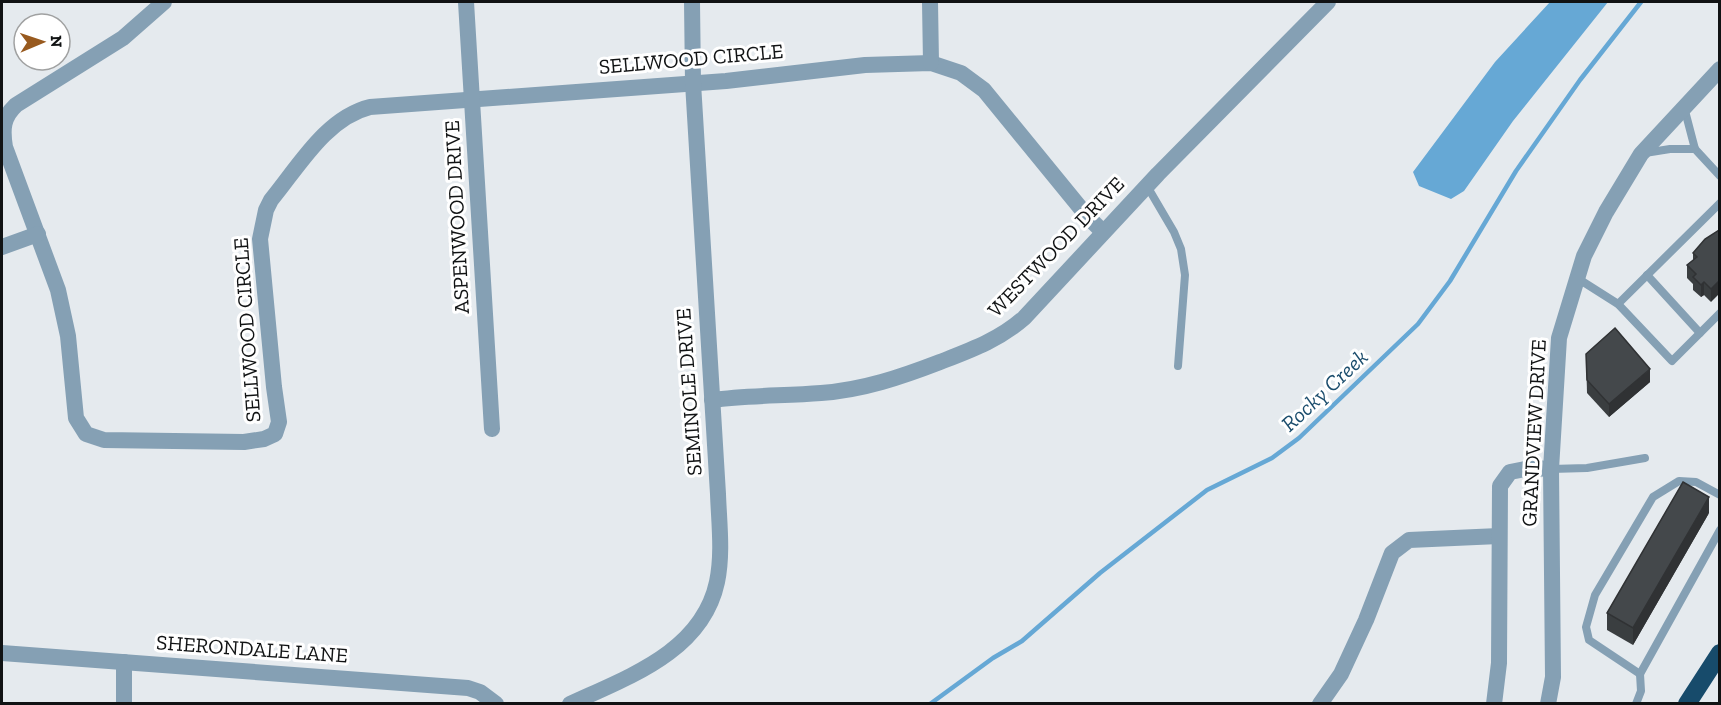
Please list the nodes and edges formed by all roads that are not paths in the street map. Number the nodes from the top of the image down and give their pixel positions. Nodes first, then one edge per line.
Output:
1 (164, 2) edge
2 (466, 2) edge
3 (692, 2) edge
4 (930, 2) edge
5 (1328, 2) edge
6 (931, 63) junction
7 (1719, 69) edge
8 (693, 83) junction
9 (473, 99) junction
10 (1684, 107) junction
11 (1695, 149) junction
12 (1641, 154) junction
13 (1719, 176) edge
14 (1147, 186) junction
15 (1719, 203) edge
16 (1103, 232) junction
17 (39, 234) junction
18 (2, 247) edge
19 (1647, 275) junction
20 (1577, 278) junction
21 (1618, 304) junction
22 (1719, 313) edge
23 (1700, 333) junction
24 (1178, 366) dead end
25 (712, 400) junction
26 (492, 429) dead end
27 (1645, 458) dead end
28 (1551, 469) junction
29 (1719, 495) edge
30 (1719, 530) edge
31 (1499, 536) junction
32 (2, 653) edge
33 (1719, 653) edge
34 (124, 662) junction
35 (1640, 674) junction
36 (123, 704) edge
37 (496, 704) edge
38 (570, 704) edge
39 (1320, 704) edge
40 (1494, 704) edge
41 (1548, 704) edge
42 (1636, 704) edge
43 (1687, 704) edge

1 - 17 street, SELLWOOD CIRCLE
2 - 9 street, ASPENWOOD DRIVE
3 - 8 street, SEMINOLE DRIVE
4 - 6 street
5 - 14 street, WESTWOOD DRIVE
6 - 8 street, SELLWOOD CIRCLE
6 - 16 street, SELLWOOD CIRCLE
7 - 10 street, GRANDVIEW DRIVE
8 - 9 street, SELLWOOD CIRCLE
8 - 25 street, SEMINOLE DRIVE
9 - 17 street, SELLWOOD CIRCLE
9 - 26 street, ASPENWOOD DRIVE
10 - 11 lane
10 - 12 street, GRANDVIEW DRIVE
11 - 12 lane
11 - 13 lane
12 - 20 street, GRANDVIEW DRIVE
14 - 16 street, WESTWOOD DRIVE
14 - 24 lane
15 - 19 lane
16 - 25 street, WESTWOOD DRIVE
17 - 18 street
19 - 21 lane
19 - 23 lane
20 - 21 lane
20 - 28 street, GRANDVIEW DRIVE
21 - 23 lane
22 - 23 lane
25 - 38 street, SEMINOLE DRIVE
27 - 28 lane
28 - 31 street
28 - 41 street, GRANDVIEW DRIVE
29 - 35 lane
30 - 35 lane
31 - 39 street
31 - 40 street
32 - 34 street, SHERONDALE LANE
33 - 43 highway
34 - 36 street
34 - 37 street, SHERONDALE LANE
35 - 42 lane

